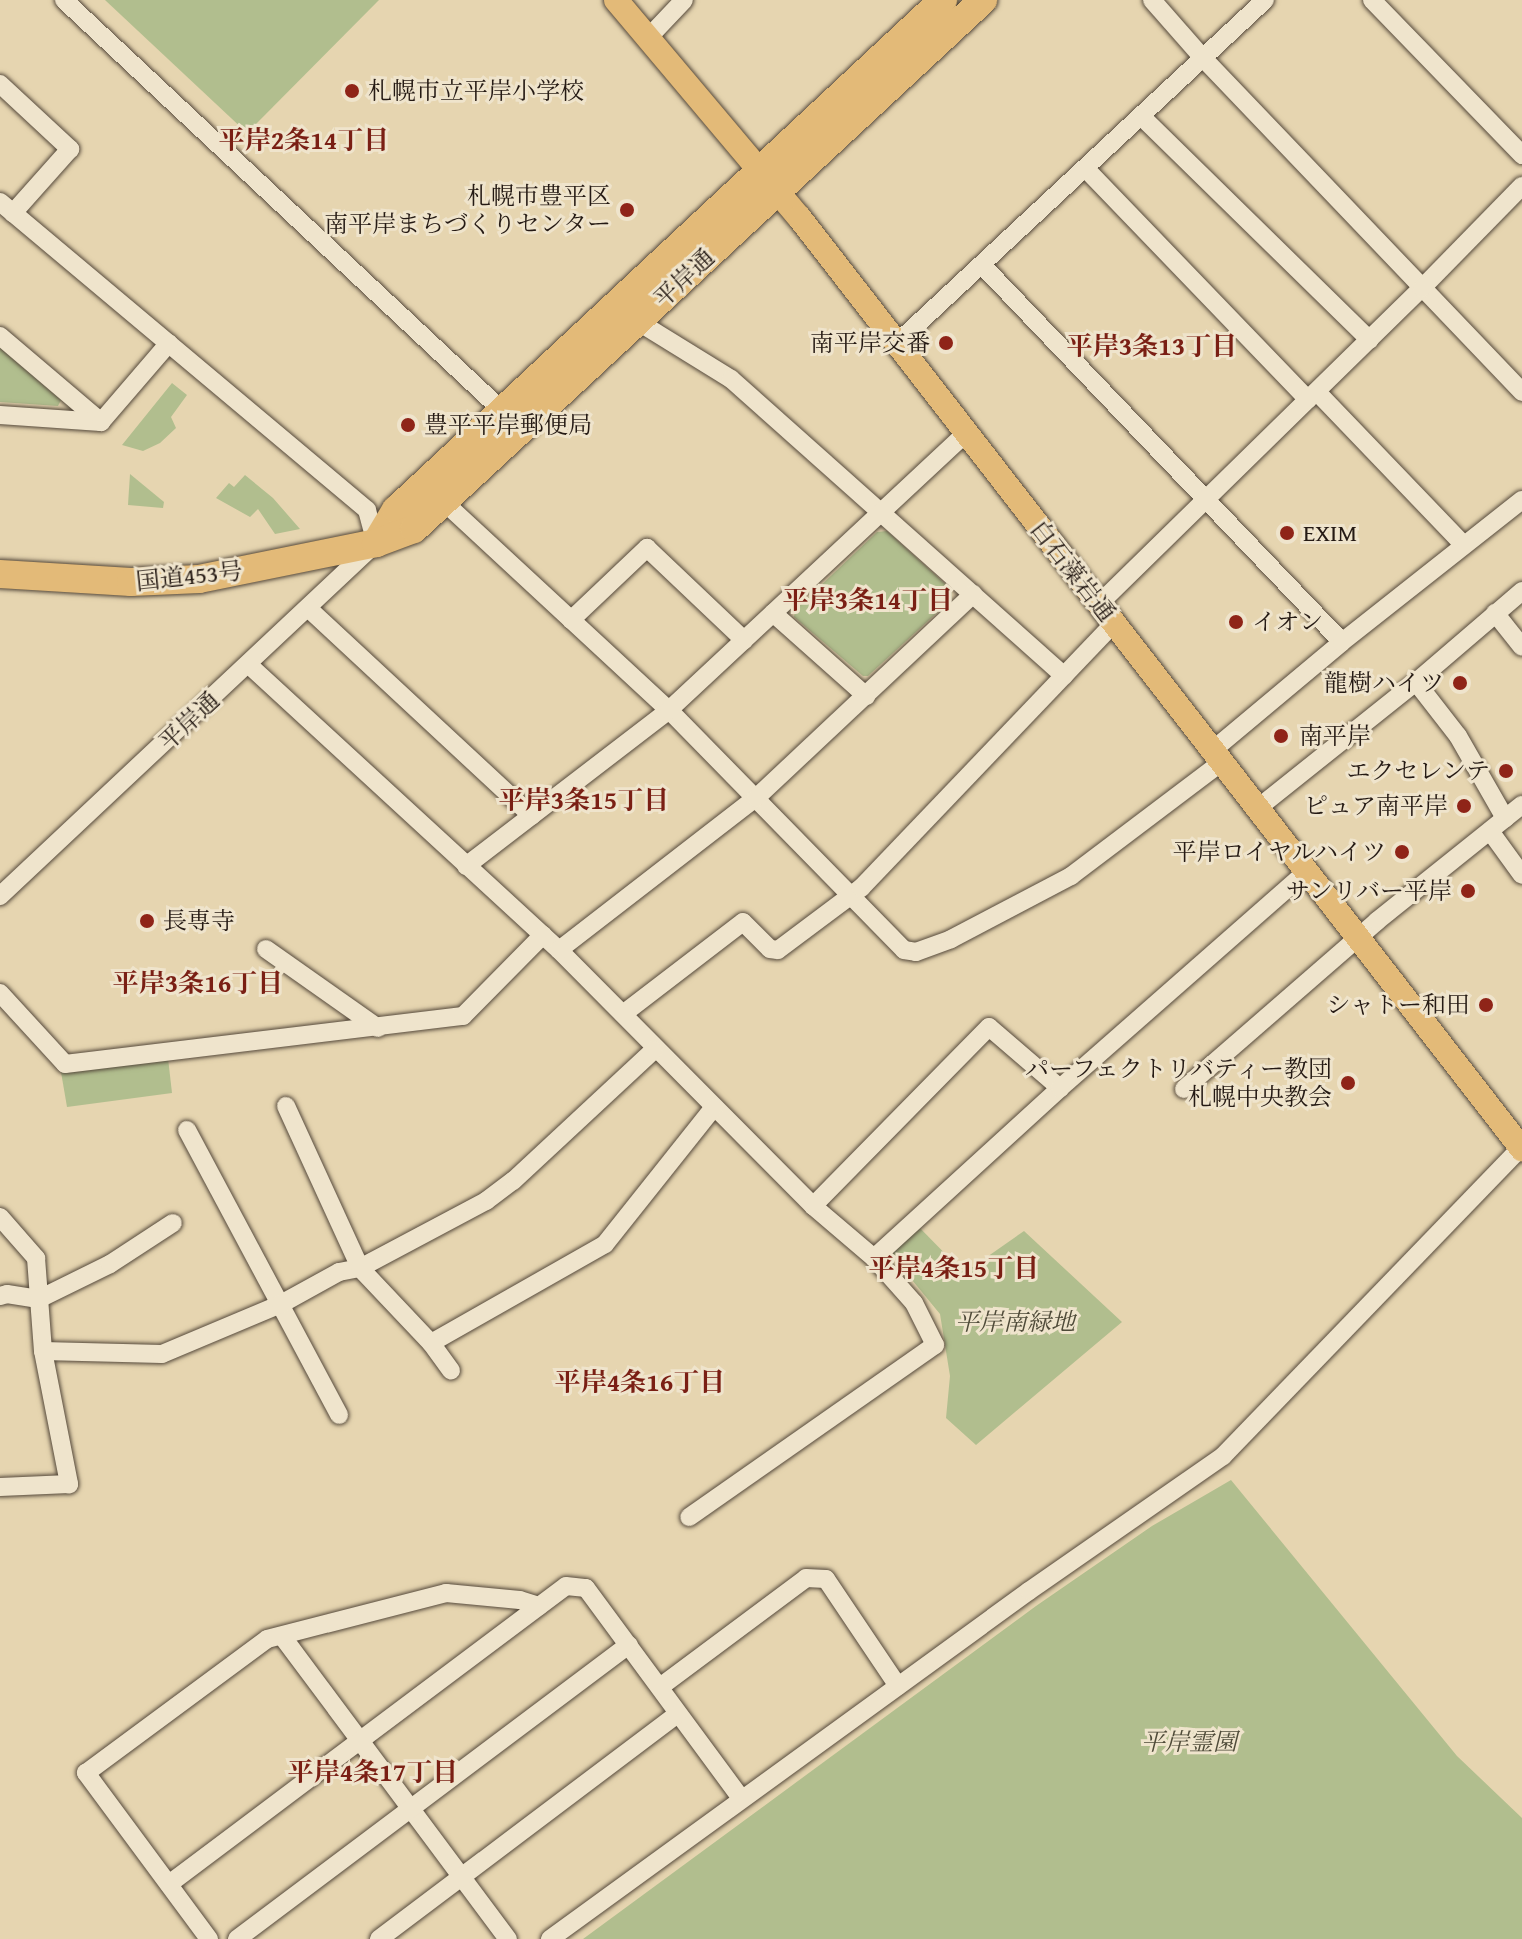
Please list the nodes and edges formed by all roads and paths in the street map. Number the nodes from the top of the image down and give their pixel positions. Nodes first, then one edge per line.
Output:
1 (64, 0) edge
2 (616, 0) edge
3 (684, 0) edge
4 (943, 0) edge
5 (983, 0) edge
6 (1152, 0) edge
7 (1265, 0) edge
8 (1372, 0) edge
9 (648, 38) junction
10 (1203, 58) junction
11 (0, 84) edge
12 (1141, 116) junction
13 (1522, 155) edge
14 (1086, 169) junction
15 (770, 181) junction
16 (1522, 186) edge
17 (6, 207) edge
18 (982, 265) junction
19 (1422, 288) junction
20 (637, 321) junction
21 (0, 336) edge
22 (1370, 340) junction
23 (169, 343) junction
24 (897, 343) junction
25 (1522, 392) edge
26 (1312, 396) junction
27 (0, 415) edge
28 (512, 420) junction
29 (101, 422) junction
30 (966, 433) junction
31 (1208, 499) junction
32 (1522, 500) edge
33 (444, 502) junction
34 (880, 512) junction
35 (376, 543) junction
36 (1463, 544) junction
37 (0, 574) edge
38 (1522, 591) edge
39 (973, 594) junction
40 (309, 609) junction
41 (773, 613) junction
42 (1107, 613) junction
43 (1495, 613) junction
44 (571, 620) junction
45 (744, 640) junction
46 (1342, 642) junction
47 (1522, 647) edge
48 (249, 665) junction
49 (1064, 676) junction
50 (1416, 682) junction
51 (866, 696) junction
52 (669, 710) junction
53 (1218, 756) junction
54 (756, 798) junction
55 (1522, 805) edge
56 (1258, 808) junction
57 (532, 816) junction
58 (1505, 818) junction
59 (1490, 831) junction
60 (466, 866) junction
61 (1307, 871) junction
62 (1522, 875) edge
63 (851, 895) junction
64 (0, 896) edge
65 (543, 935) junction
66 (1358, 938) junction
67 (266, 949) dead end
68 (559, 950) junction
69 (0, 993) edge
70 (623, 1014) junction
71 (378, 1028) junction
72 (654, 1050) junction
73 (1060, 1088) junction
74 (1184, 1089) dead end
75 (286, 1106) dead end
76 (713, 1108) junction
77 (187, 1130) dead end
78 (1521, 1148) edge
79 (813, 1206) junction
80 (0, 1217) edge
81 (173, 1223) dead end
82 (874, 1258) junction
83 (360, 1268) junction
84 (0, 1296) edge
85 (39, 1299) junction
86 (281, 1304) junction
87 (431, 1343) junction
88 (43, 1351) junction
89 (451, 1371) dead end
90 (339, 1415) dead end
91 (0, 1487) edge
92 (689, 1517) dead end
93 (539, 1606) junction
94 (282, 1636) junction
95 (629, 1645) junction
96 (898, 1686) junction
97 (660, 1687) junction
98 (678, 1714) junction
99 (361, 1743) junction
100 (741, 1798) junction
101 (412, 1811) junction
102 (462, 1876) junction
103 (169, 1884) junction
104 (209, 1939) edge
105 (237, 1939) edge
106 (379, 1939) edge
107 (508, 1939) edge
108 (550, 1939) edge

1 - 28 street
2 - 9 main road, 白石藻岩通
3 - 9 street
4 - 15 highway, 平岸通
5 - 15 highway, 平岸通
6 - 10 street
7 - 10 street
8 - 13 street
9 - 15 main road, 白石藻岩通
10 - 12 street
10 - 19 street
11 - 17 street
12 - 14 street
12 - 22 street
14 - 18 street
14 - 26 street
15 - 20 highway, 平岸通
15 - 24 main road, 白石藻岩通
15 - 28 highway, 平岸通
16 - 19 street
17 - 23 street
18 - 24 street
18 - 31 street
19 - 22 street
19 - 25 street
20 - 28 highway, 平岸通
20 - 34 street
21 - 29 street
22 - 26 street
23 - 29 street
23 - 35 street
24 - 30 main road, 白石藻岩通
26 - 31 street
26 - 36 street
27 - 29 street
28 - 33 highway, 平岸通
28 - 35 highway, 平岸通
30 - 34 street
30 - 42 main road, 白石藻岩通
31 - 42 street
31 - 46 street
32 - 36 street
33 - 35 highway, 平岸通
33 - 44 street
34 - 39 street
34 - 41 street
35 - 37 highway, 国道453号
35 - 40 street, 平岸通
36 - 46 street
38 - 43 street
39 - 49 street
39 - 51 street
40 - 48 street, 平岸通
40 - 57 street
41 - 45 street
41 - 51 street
42 - 49 street
42 - 53 main road, 白石藻岩通
43 - 47 street
43 - 50 street
44 - 45 street
44 - 52 street
45 - 52 street
46 - 53 street
48 - 60 street
48 - 64 street, 平岸通
49 - 63 street
50 - 56 street
50 - 58 street
51 - 54 street
52 - 54 street
52 - 57 street
53 - 56 main road, 白石藻岩通
53 - 63 street
54 - 63 street
54 - 68 street
55 - 58 street
56 - 61 main road, 白石藻岩通
57 - 60 street
58 - 59 street
59 - 62 street
59 - 66 street
60 - 65 street
61 - 66 main road, 白石藻岩通
61 - 73 street
63 - 70 street
65 - 68 street
65 - 71 street
66 - 74 street
66 - 78 main road, 白石藻岩通
67 - 71 street
68 - 70 street
69 - 71 street
70 - 72 street
72 - 76 street
72 - 83 street
73 - 79 street
73 - 82 street
75 - 83 street
76 - 79 street
76 - 87 street
77 - 86 street
78 - 96 street
79 - 82 street
80 - 85 street
81 - 85 street
82 - 92 street
83 - 86 street
83 - 87 street
84 - 85 street
85 - 88 street
86 - 88 street
86 - 90 street
87 - 89 street
88 - 91 street
93 - 94 street
93 - 95 street
93 - 99 street
94 - 99 street
94 - 103 street
95 - 97 street
95 - 101 street
96 - 97 street
96 - 100 street
97 - 98 street
98 - 100 street
98 - 102 street
99 - 101 street
99 - 103 street
100 - 108 street
101 - 102 street
101 - 105 street
102 - 106 street
102 - 107 street
103 - 104 street

